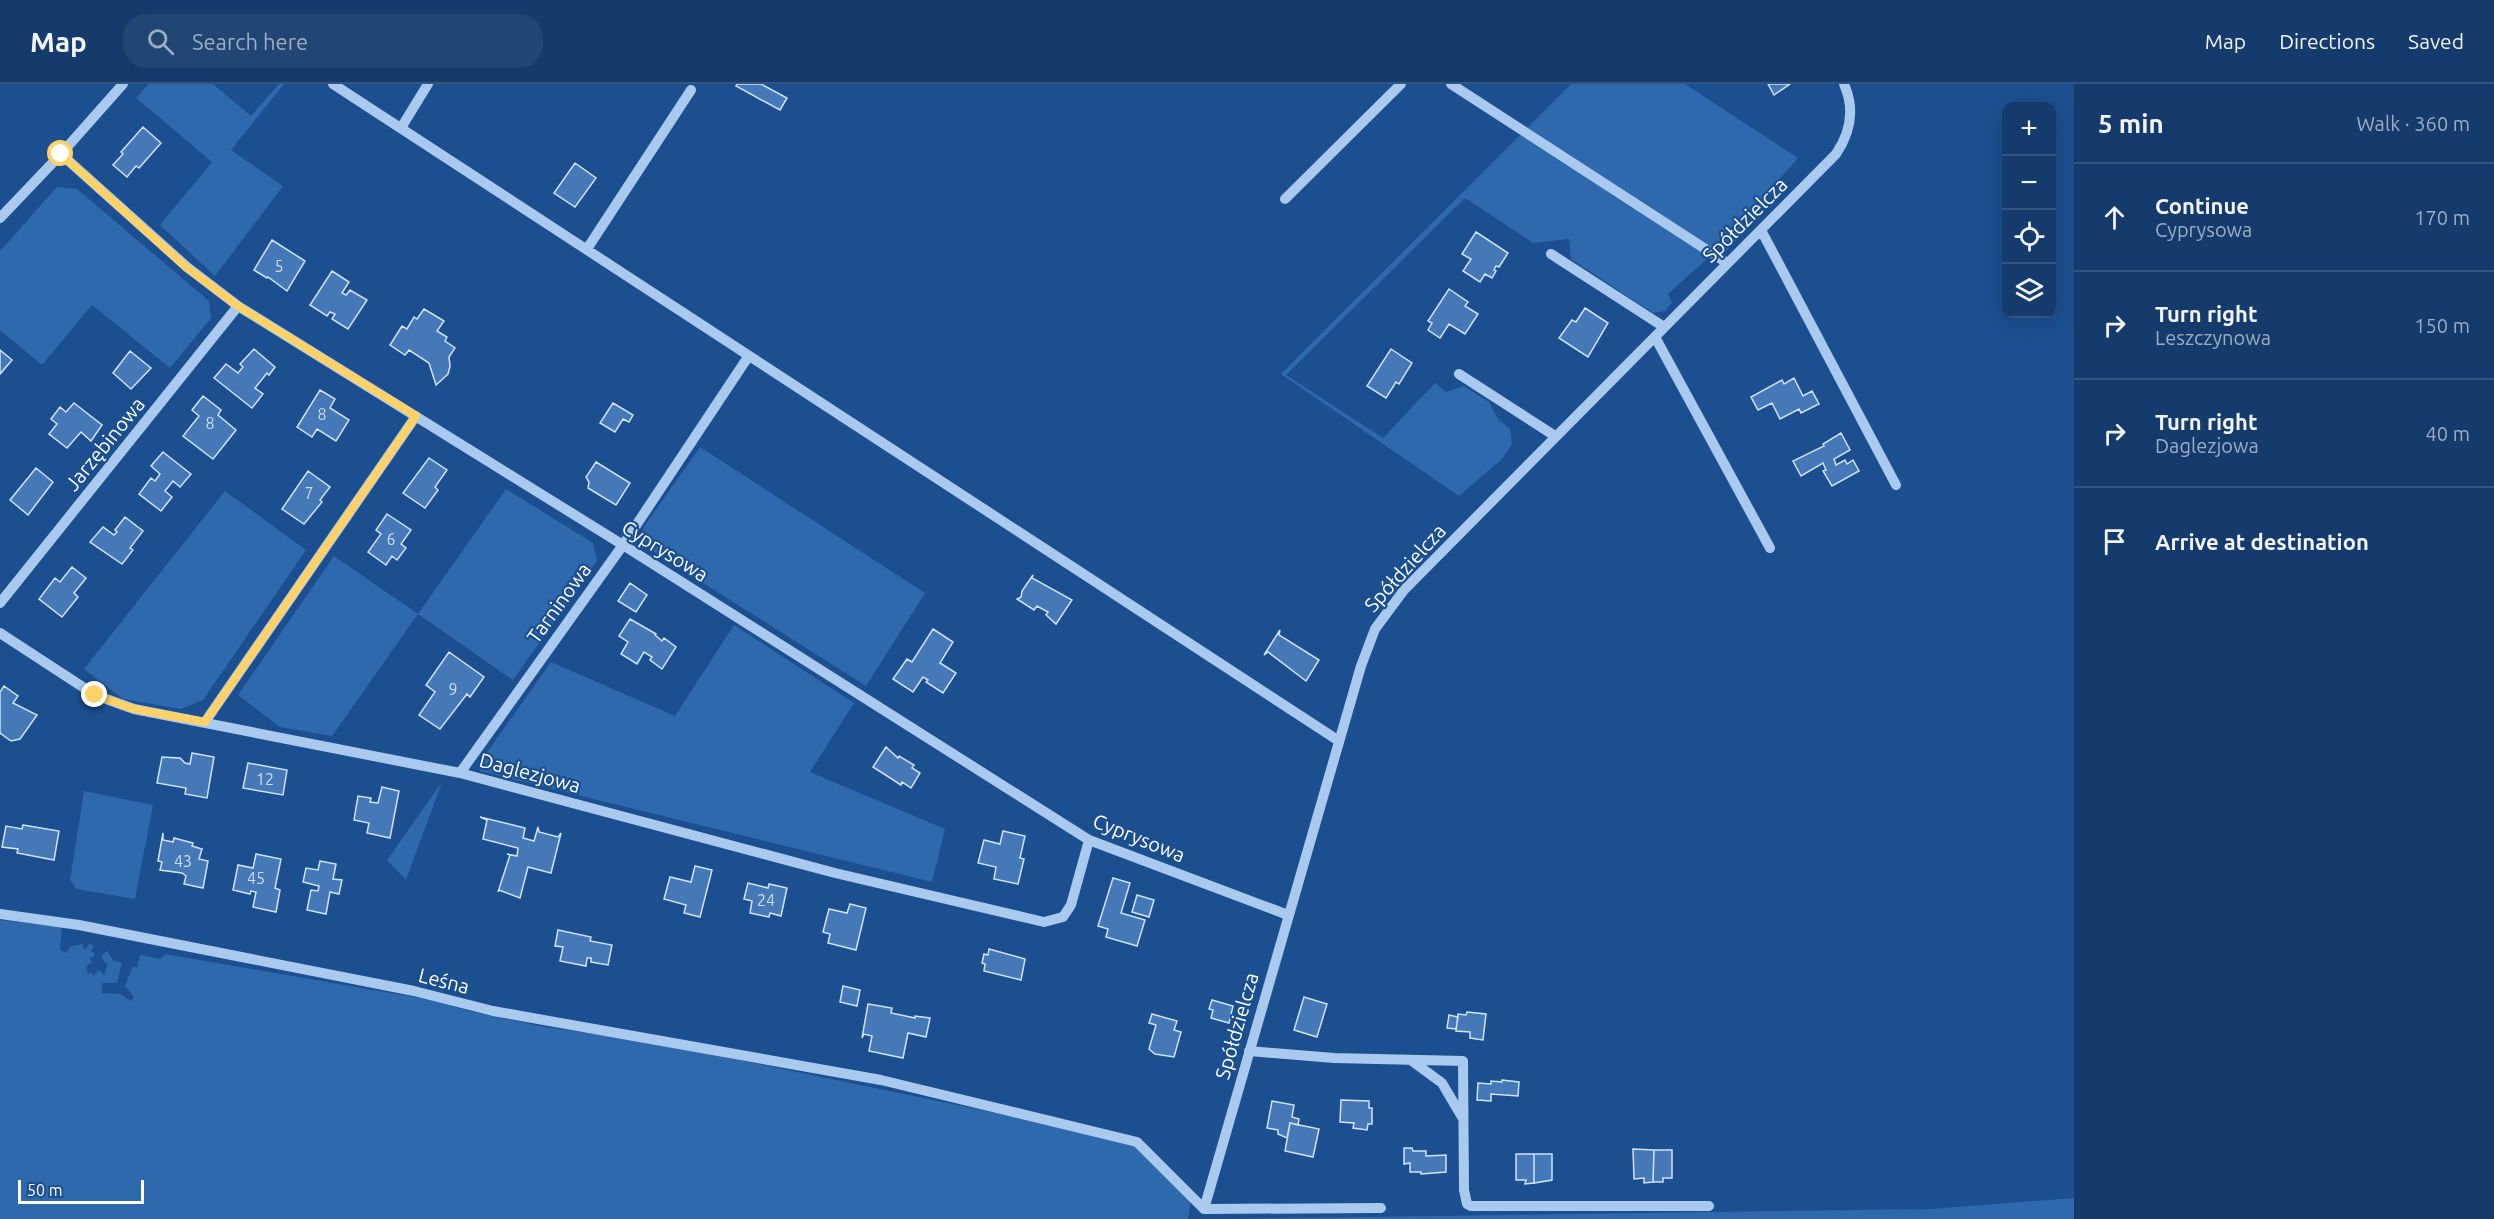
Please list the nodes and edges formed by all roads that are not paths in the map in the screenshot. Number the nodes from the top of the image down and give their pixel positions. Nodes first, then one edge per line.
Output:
1 (123, 84) edge
2 (333, 84) edge
3 (428, 84) edge
4 (1401, 84) edge
5 (1451, 84) edge
6 (1844, 84) edge
7 (691, 90) dead end
8 (401, 128) junction
9 (61, 154) junction
10 (1286, 199) dead end
11 (0, 218) edge
12 (1761, 230) junction
13 (587, 249) junction
14 (1551, 254) dead end
15 (1727, 263) junction
16 (238, 306) junction
17 (1664, 327) junction
18 (1655, 337) junction
19 (748, 357) junction
20 (1458, 374) dead end
21 (416, 416) junction
22 (1556, 436) junction
23 (1896, 485) dead end
24 (623, 545) junction
25 (1770, 548) dead end
26 (0, 603) edge
27 (0, 633) edge
28 (205, 722) junction
29 (1339, 741) junction
30 (460, 772) junction
31 (1089, 840) junction
32 (0, 914) edge
33 (1288, 915) junction
34 (1249, 1052) junction
35 (1412, 1060) junction
36 (1464, 1122) junction
37 (1709, 1206) dead end
38 (1381, 1208) dead end
39 (1204, 1209) junction

1 - 9 street
2 - 8 street
3 - 8 street
4 - 10 street
5 - 15 street
6 - 12 street, Spółdzielcza
7 - 13 street
8 - 13 street
9 - 11 street
9 - 16 street, Cyprysowa
12 - 15 street, Spółdzielcza
12 - 23 street
13 - 19 street
14 - 17 street
15 - 17 street, Spółdzielcza
16 - 21 street, Cyprysowa
16 - 26 street, Jarzębinowa
17 - 18 street, Spółdzielcza
18 - 22 street, Spółdzielcza
18 - 25 street
19 - 24 street, Tarninowa
19 - 29 street
20 - 22 street
21 - 24 street, Cyprysowa
21 - 28 street
22 - 29 street, Spółdzielcza
24 - 30 street, Tarninowa
24 - 31 street, Cyprysowa
27 - 28 street, Daglezjowa
28 - 30 street, Daglezjowa
29 - 33 street, Spółdzielcza
30 - 31 street, Daglezjowa
31 - 33 street, Cyprysowa
32 - 39 street, Leśna
33 - 34 street, Spółdzielcza
34 - 35 street
34 - 39 street, Spółdzielcza
35 - 36 street
35 - 36 street
36 - 37 street
38 - 39 street

